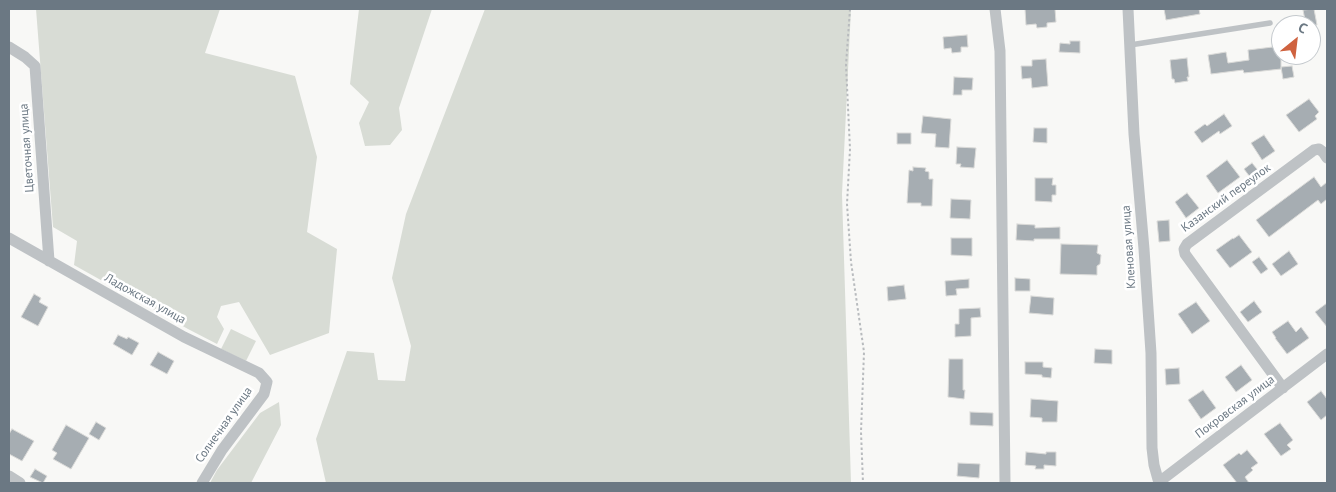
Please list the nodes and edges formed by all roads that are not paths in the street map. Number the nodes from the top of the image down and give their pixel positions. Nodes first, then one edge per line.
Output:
1 (995, 9) edge
2 (1128, 9) edge
3 (1270, 23) dead end
4 (1130, 45) junction
5 (9, 47) edge
6 (1327, 158) edge
7 (9, 238) edge
8 (49, 261) junction
9 (1327, 354) edge
10 (267, 382) joint
11 (1283, 388) junction
12 (9, 476) edge
13 (1159, 482) edge
14 (20, 483) edge
15 (202, 483) edge
16 (1005, 483) edge

1 - 16 street
2 - 4 street, Кленовая улица
3 - 4 lane
4 - 13 street, Кленовая улица
5 - 8 street, Цветочная улица
6 - 11 street, Казанский переулок
7 - 8 street, Ладожская улица
8 - 10 street, Ладожская улица
9 - 11 street, Покровская улица
10 - 15 street, Солнечная улица
11 - 13 street, Покровская улица
12 - 14 street

